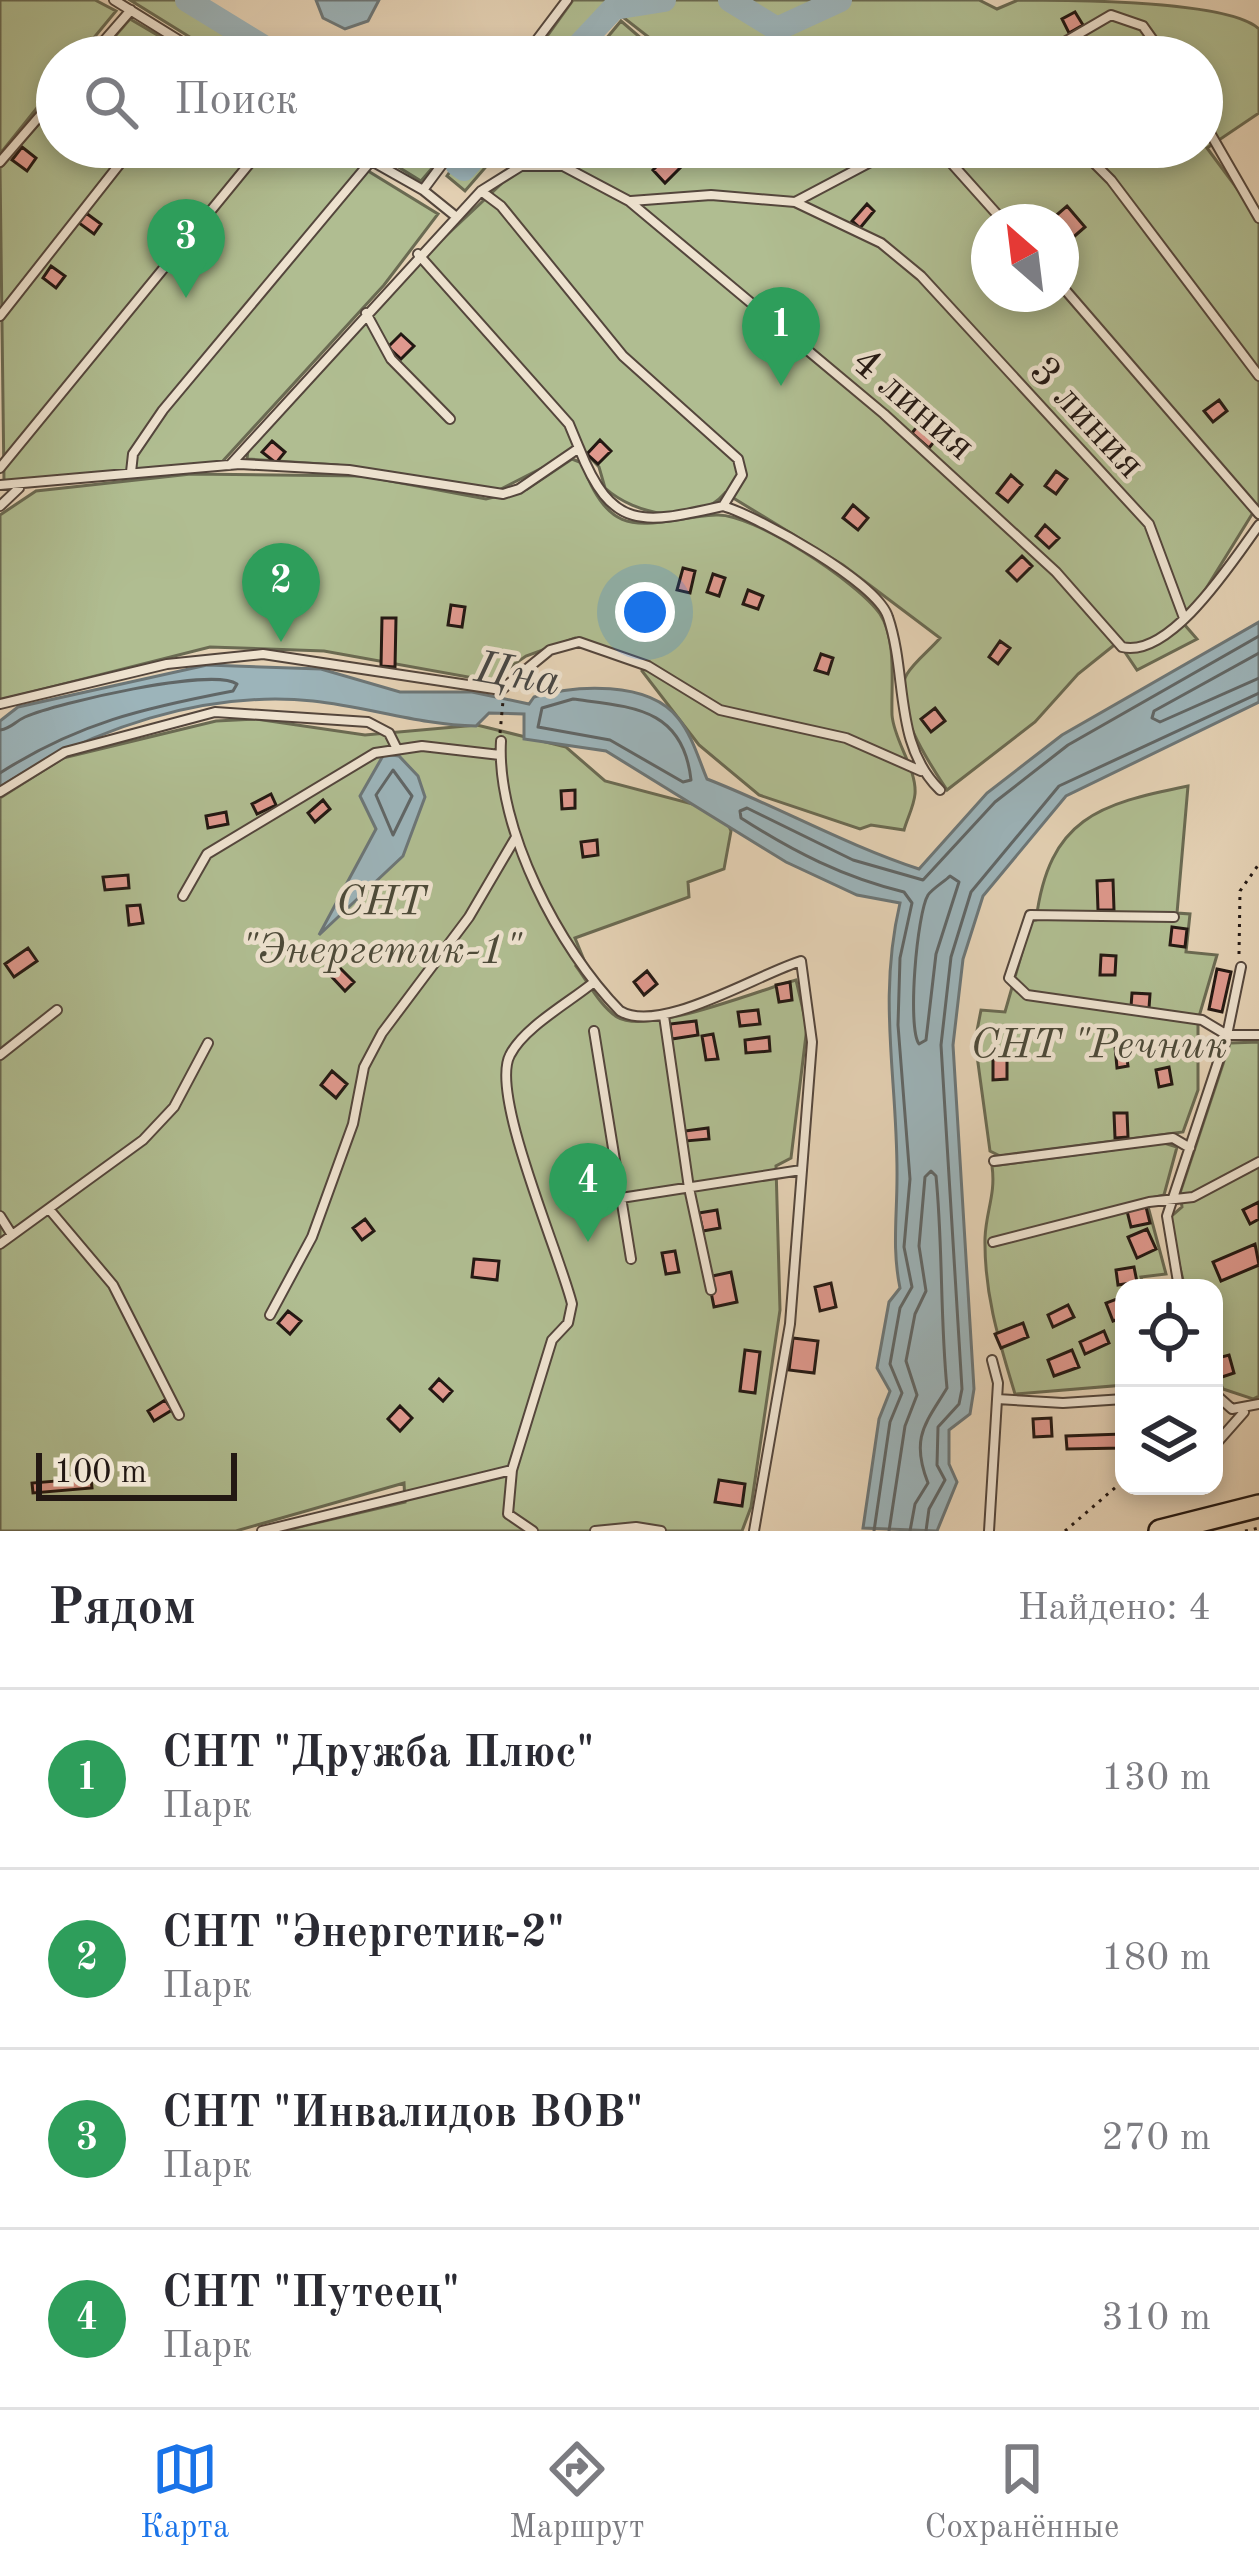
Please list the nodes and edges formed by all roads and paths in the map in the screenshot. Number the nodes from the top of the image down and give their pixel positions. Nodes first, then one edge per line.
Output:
1 (114, 0) edge
2 (567, 0) edge
3 (130, 10) junction
4 (108, 36) edge
5 (172, 36) edge
6 (540, 36) edge
7 (1075, 36) edge
8 (1150, 36) edge
9 (36, 121) edge
10 (1223, 155) edge
11 (0, 163) edge
12 (116, 168) edge
13 (246, 168) edge
14 (364, 168) edge
15 (385, 168) edge
16 (439, 168) edge
17 (521, 168) edge
18 (567, 168) edge
19 (859, 168) edge
20 (956, 168) edge
21 (1099, 168) edge
22 (423, 190) junction
23 (481, 190) junction
24 (629, 202) junction
25 (795, 202) junction
26 (988, 204) edge
27 (454, 215) junction
28 (1259, 218) edge
29 (418, 254) junction
30 (1079, 306) edge
31 (366, 313) junction
32 (0, 316) edge
33 (1259, 376) edge
34 (450, 419) dead end
35 (579, 448) junction
36 (230, 465) junction
37 (0, 468) edge
38 (131, 472) junction
39 (0, 485) edge
40 (20, 487) junction
41 (0, 506) edge
42 (723, 506) junction
43 (1259, 514) edge
44 (1259, 525) edge
45 (1184, 618) junction
46 (503, 700) dead end
47 (0, 704) edge
48 (501, 741) joint
49 (397, 749) junction
50 (500, 754) junction
51 (921, 771) junction
52 (940, 790) dead end
53 (0, 792) edge
54 (516, 837) junction
55 (1259, 864) edge
56 (183, 896) dead end
57 (1174, 917) dead end
58 (1240, 968) joint
59 (594, 982) junction
60 (57, 1010) dead end
61 (664, 1016) junction
62 (594, 1031) dead end
63 (1226, 1035) junction
64 (1259, 1035) edge
65 (208, 1043) dead end
66 (0, 1055) edge
67 (1190, 1148) junction
68 (994, 1161) dead end
69 (1259, 1162) edge
70 (800, 1170) junction
71 (689, 1188) junction
72 (621, 1198) junction
73 (1171, 1200) junction
74 (49, 1209) junction
75 (0, 1216) edge
76 (13, 1234) junction
77 (993, 1242) dead end
78 (0, 1244) edge
79 (632, 1259) dead end
80 (1177, 1279) edge
81 (711, 1290) dead end
82 (270, 1315) dead end
83 (992, 1360) dead end
84 (997, 1399) junction
85 (1115, 1400) edge
86 (1223, 1401) edge
87 (1259, 1404) edge
88 (1245, 1411) junction
89 (179, 1415) dead end
90 (1223, 1436) edge
91 (512, 1471) junction
92 (1115, 1488) edge
93 (1259, 1506) edge
94 (1259, 1528) edge
95 (262, 1531) edge
96 (533, 1531) edge
97 (595, 1531) edge
98 (661, 1531) edge
99 (754, 1531) edge
100 (989, 1531) edge
101 (1065, 1531) edge
102 (1160, 1531) edge
103 (1246, 1531) edge

1 - 3 lane
2 - 6 lane
3 - 4 lane
3 - 5 lane
7 - 8 lane
9 - 11 lane
10 - 28 lane
12 - 32 lane
13 - 37 lane
14 - 38 lane
15 - 22 lane
16 - 22 lane
17 - 23 lane, 4 линия
18 - 24 lane, 4 линия
19 - 25 lane
20 - 26 lane
21 - 33 lane
22 - 27 lane
23 - 27 lane, 4 линия
23 - 42 lane
24 - 25 lane
24 - 45 lane, 4 линия
25 - 45 lane, 3 линия
27 - 29 lane, 4 линия
29 - 31 lane, 4 линия
29 - 35 lane
30 - 43 lane
31 - 34 lane
31 - 36 lane, 4 линия
35 - 36 lane
35 - 42 lane
36 - 38 lane
38 - 40 lane
39 - 40 lane
40 - 41 lane
42 - 51 lane
44 - 45 lane
46 - 48 path
47 - 51 lane
48 - 50 lane
49 - 50 lane
49 - 53 lane
49 - 56 lane
50 - 54 lane
51 - 52 lane
54 - 59 lane
54 - 82 lane
55 - 58 path
57 - 63 lane
58 - 63 lane
59 - 61 lane
59 - 91 lane
60 - 66 lane
61 - 70 lane
61 - 71 lane
62 - 72 lane
63 - 64 lane
63 - 67 lane
65 - 74 lane
67 - 68 lane
67 - 73 lane
69 - 73 lane
70 - 71 lane
70 - 99 lane
71 - 72 lane
71 - 81 lane
72 - 79 lane
73 - 77 lane
73 - 80 lane
74 - 76 lane
74 - 89 lane
75 - 76 lane
76 - 78 lane
83 - 84 lane
84 - 85 lane
84 - 100 lane
86 - 88 lane
87 - 88 lane
88 - 90 lane
91 - 95 lane
91 - 96 lane
92 - 101 path
93 - 102 main road
94 - 103 path
97 - 98 lane

